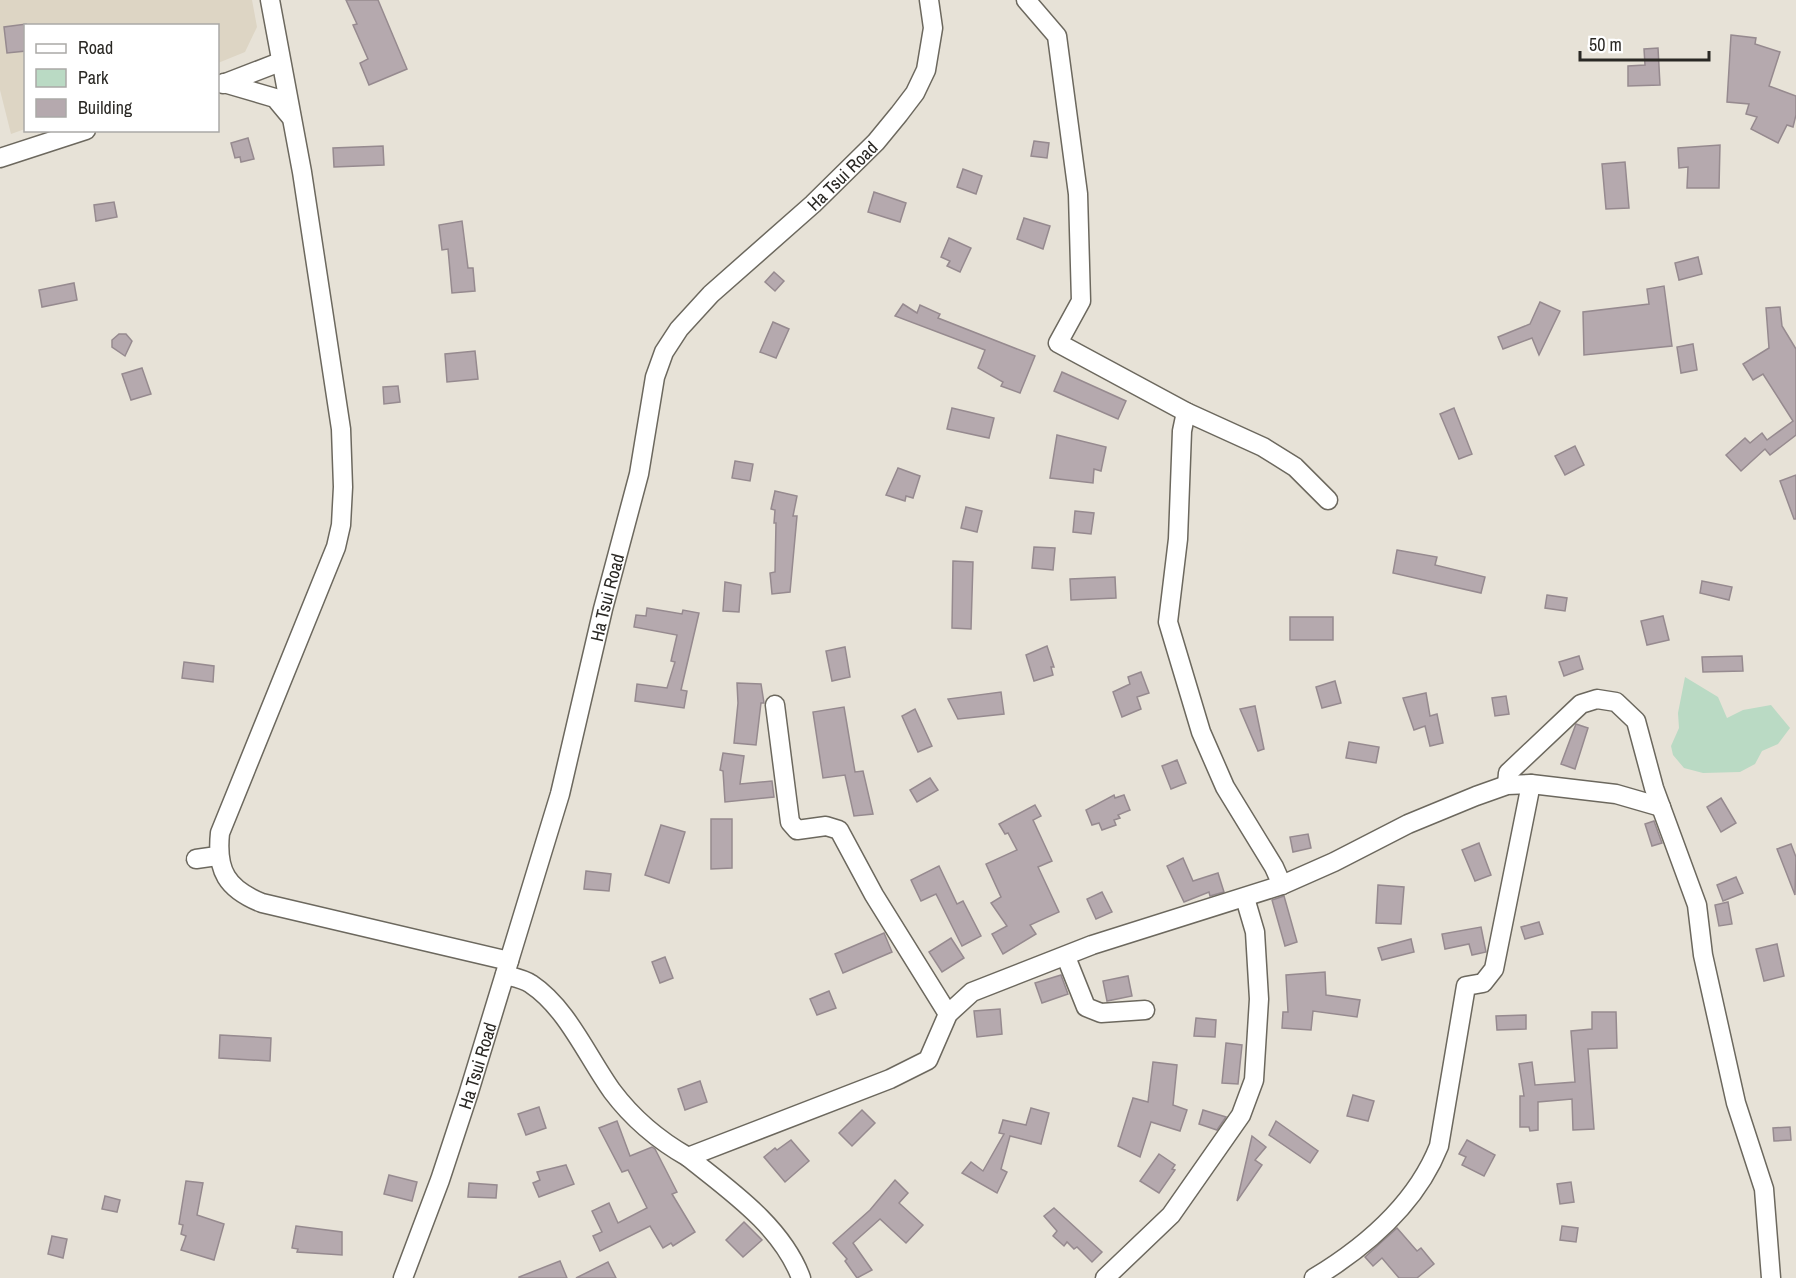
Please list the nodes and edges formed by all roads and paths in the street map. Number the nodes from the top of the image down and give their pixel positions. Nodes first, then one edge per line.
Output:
1 (270, 0) edge
2 (929, 0) edge
3 (1026, 0) edge
4 (280, 62) junction
5 (221, 84) edge
6 (291, 118) junction
7 (80, 132) edge
8 (0, 158) edge
9 (1186, 412) junction
10 (1328, 500) dead end
11 (775, 705) dead end
12 (1531, 784) junction
13 (1507, 785) junction
14 (1661, 807) junction
15 (217, 856) junction
16 (196, 859) dead end
17 (1282, 885) junction
18 (1245, 898) junction
19 (1066, 957) junction
20 (507, 968) junction
21 (1145, 1010) dead end
22 (948, 1014) junction
23 (688, 1157) junction
24 (403, 1278) edge
25 (801, 1278) edge
26 (1106, 1278) edge
27 (1314, 1278) edge
28 (1771, 1278) edge

1 - 4 street
2 - 20 street, Ha Tsui Road
3 - 9 street
4 - 5 street
4 - 6 street
5 - 6 street
6 - 15 street
7 - 8 street
9 - 10 street
9 - 17 street
11 - 22 street
12 - 13 street
12 - 14 street
12 - 27 street
13 - 14 street
13 - 17 street
14 - 28 street
15 - 16 street
15 - 20 street
17 - 18 street
18 - 19 street
18 - 26 street
19 - 21 street
19 - 22 street
20 - 23 street
20 - 24 street, Ha Tsui Road
22 - 23 street
23 - 25 street

